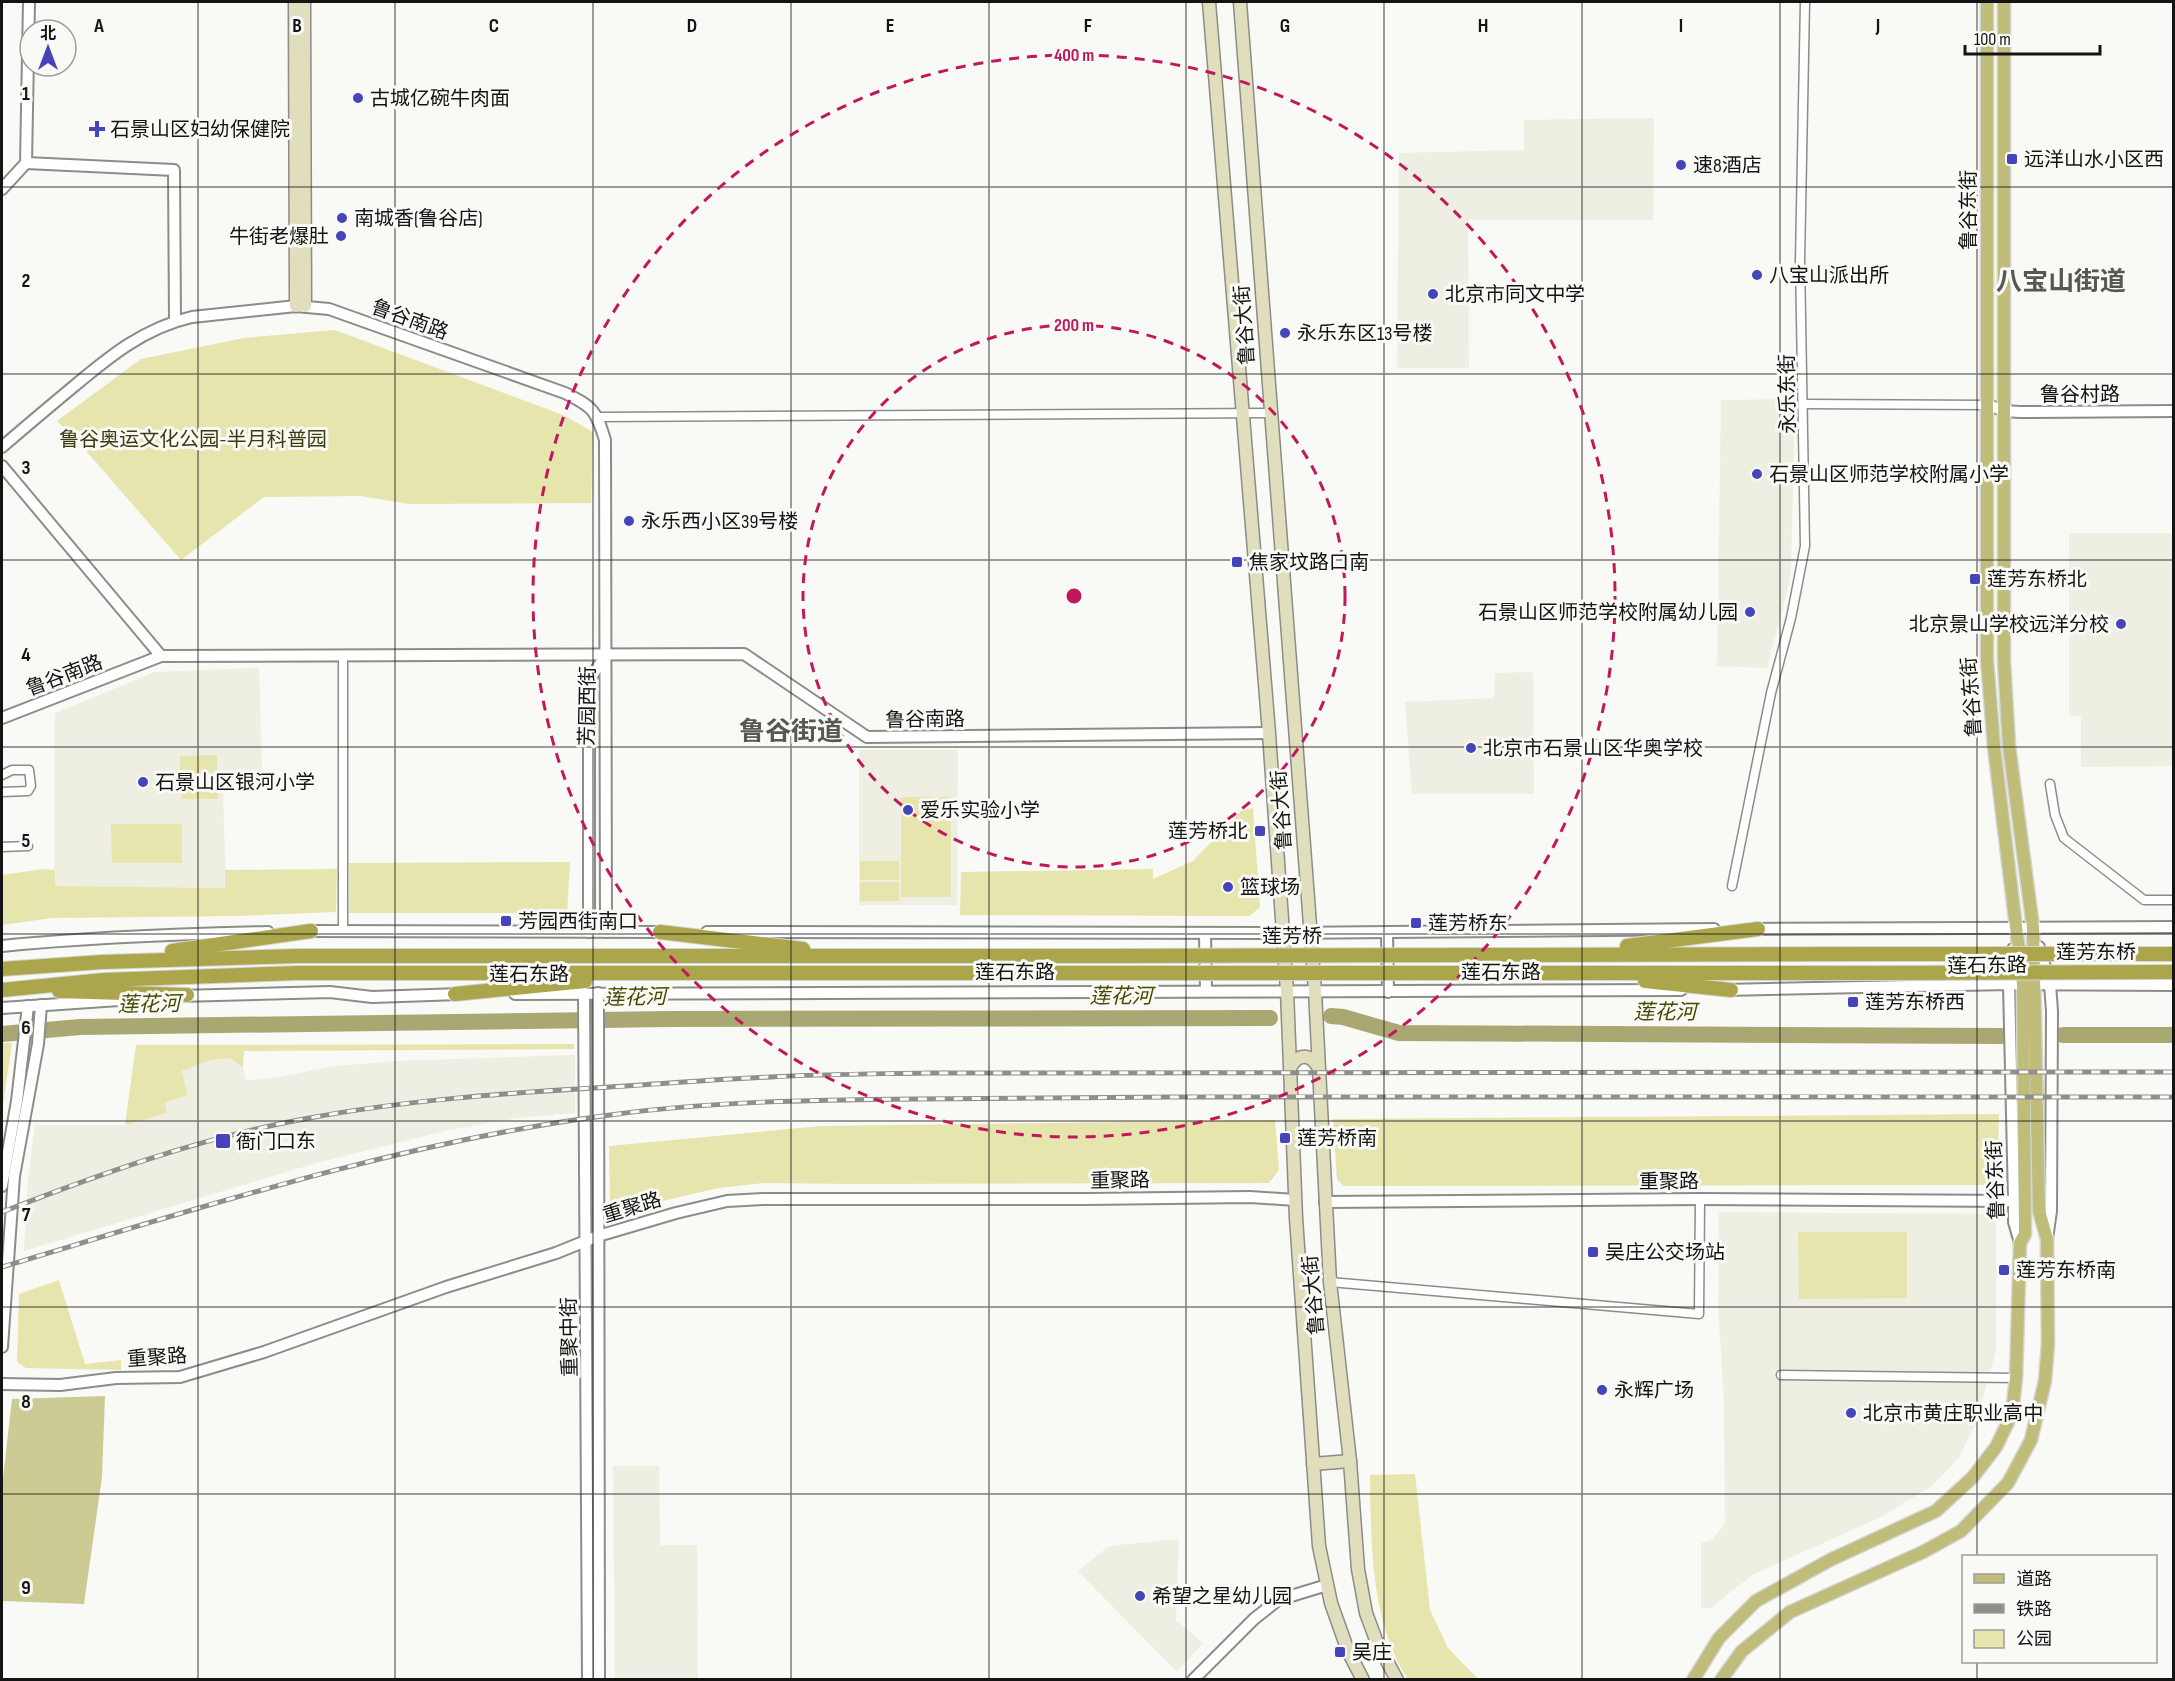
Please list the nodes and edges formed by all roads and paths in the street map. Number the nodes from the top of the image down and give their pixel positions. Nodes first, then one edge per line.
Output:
1 (29, 2) edge
2 (295, 2) edge
3 (304, 2) edge
4 (1209, 2) edge
5 (1240, 2) edge
6 (1805, 2) edge
7 (1987, 2) edge
8 (2004, 2) edge
9 (26, 163) junction
10 (2, 189) edge
11 (300, 306) junction
12 (175, 321) junction
13 (1804, 404) junction
14 (1988, 405) junction
15 (2005, 411) junction
16 (2174, 411) edge
17 (1270, 412) junction
18 (1243, 413) junction
19 (598, 417) junction
20 (2, 447) edge
21 (2, 466) edge
22 (606, 655) junction
23 (161, 656) junction
24 (344, 656) junction
25 (2, 718) edge
26 (1269, 733) junction
27 (2, 775) edge
28 (2050, 784) dead end
29 (2, 792) edge
30 (27, 846) dead end
31 (2, 847) edge
32 (1732, 886) dead end
33 (2174, 900) edge
34 (2034, 927) junction
35 (2174, 927) edge
36 (2015, 928) junction
37 (1758, 929) junction
38 (311, 931) junction
39 (343, 931) junction
40 (589, 932) junction
41 (606, 932) junction
42 (660, 932) junction
43 (1309, 932) junction
44 (1387, 932) junction
45 (1205, 933) junction
46 (1282, 933) junction
47 (2, 946) edge
48 (1572, 954) junction
49 (1875, 954) joint
50 (2174, 954) edge
51 (1479, 955) joint
52 (868, 956) junction
53 (1105, 957) joint
54 (102, 962) junction
55 (2, 969) edge
56 (2174, 972) edge
57 (663, 973) junction
58 (1105, 973) joint
59 (1478, 973) joint
60 (1571, 973) junction
61 (1875, 973) joint
62 (2009, 984) junction
63 (2028, 984) junction
64 (2050, 984) junction
65 (2174, 985) edge
66 (4, 990) edge
67 (1731, 990) junction
68 (1206, 991) junction
69 (1287, 991) junction
70 (1315, 991) junction
71 (1388, 992) junction
72 (584, 993) junction
73 (598, 993) junction
74 (455, 994) junction
75 (187, 995) junction
76 (2, 1008) edge
77 (28, 1010) junction
78 (41, 1010) junction
79 (1291, 1066) junction
80 (1318, 1067) junction
81 (8, 1160) edge
82 (2, 1186) edge
83 (1700, 1199) junction
84 (1295, 1200) junction
85 (2014, 1200) junction
86 (1325, 1202) junction
87 (597, 1236) junction
88 (2047, 1239) junction
89 (586, 1241) junction
90 (2020, 1243) junction
91 (1330, 1282) junction
92 (2, 1347) edge
93 (1781, 1375) dead end
94 (2016, 1377) junction
95 (2, 1384) edge
96 (1350, 1461) junction
97 (1313, 1464) junction
98 (1327, 1585) junction
99 (588, 1680) edge
100 (598, 1680) edge
101 (1193, 1680) edge
102 (1363, 1680) edge
103 (1397, 1680) edge
104 (1693, 1680) edge
105 (1721, 1680) edge

1 - 9 street
2 - 11 main road
3 - 11 main road
4 - 18 main road, 鲁谷大街
5 - 17 main road, 鲁谷大街
6 - 13 street, 永乐东街
7 - 14 main road, 鲁谷东街
8 - 15 main road, 鲁谷东街
9 - 10 street
9 - 12 street
11 - 12 street, 鲁谷南路
11 - 19 street, 鲁谷南路
12 - 20 street, 鲁谷南路
13 - 14 street
13 - 32 street, 永乐东街
14 - 15 street, 鲁谷村路
14 - 36 main road, 鲁谷东街
15 - 16 street, 鲁谷村路
15 - 34 main road, 鲁谷东街
17 - 18 street
17 - 43 main road, 鲁谷大街
18 - 19 street
18 - 26 main road, 鲁谷大街
19 - 22 street
21 - 23 street
22 - 24 street, 鲁谷南路
22 - 26 street, 鲁谷南路
22 - 40 street, 芳园西街
22 - 41 street, 芳园西街
23 - 24 street, 鲁谷南路
23 - 25 street, 鲁谷南路
24 - 39 street
26 - 46 main road, 鲁谷大街
27 - 29 street
28 - 33 street
30 - 31 street
34 - 35 street, 莲石东路
34 - 36 street, 莲石东路
34 - 63 main road, 鲁谷东街
34 - 64 street, 鲁谷东街
36 - 37 street, 莲石东路
36 - 62 street, 鲁谷东街
36 - 63 main road
37 - 44 street, 莲石东路
37 - 48 highway
38 - 39 street, 莲石东路
38 - 47 street, 莲石东路
38 - 54 highway
39 - 40 street, 莲石东路
40 - 41 street, 莲石东路
41 - 42 street, 莲石东路
42 - 45 street, 莲石东路
42 - 52 highway
43 - 44 street, 莲石东路
43 - 46 street, 莲石东路
43 - 70 main road, 鲁谷大街
44 - 71 street
45 - 46 street, 莲石东路
45 - 68 street
46 - 69 main road, 鲁谷大街
48 - 49 highway, 莲石东路
48 - 51 highway, 莲石东路
49 - 50 highway, 莲芳东桥, bridge
51 - 53 highway, 莲芳桥, bridge
52 - 53 highway, 莲石东路
52 - 54 highway, 莲石东路
54 - 55 highway, 莲石东路
56 - 61 highway, 莲芳东桥, bridge
57 - 58 highway, 莲石东路
57 - 66 highway, 莲石东路
57 - 74 highway
58 - 59 highway, 莲芳桥, bridge
59 - 60 highway, 莲石东路
60 - 61 highway, 莲石东路
60 - 67 highway
62 - 63 street, 莲石东路
62 - 67 street, 莲石东路
62 - 85 street, 鲁谷东街
63 - 64 street, 莲石东路
63 - 88 main road, 鲁谷东街
63 - 90 main road, 鲁谷东街
64 - 65 street, 莲石东路
64 - 88 street, 鲁谷东街
66 - 75 highway
67 - 71 street, 莲石东路
68 - 69 street, 莲石东路
68 - 73 street, 莲石东路
69 - 70 street, 莲石东路
69 - 79 main road, 鲁谷大街
70 - 71 street, 莲石东路
70 - 80 main road, 鲁谷大街
72 - 73 street, 莲石东路
72 - 74 street, 莲石东路
72 - 89 street, 重聚中街
73 - 87 street, 重聚中街
74 - 75 street, 莲石东路
75 - 78 street, 莲石东路
76 - 77 street, 莲石东路
77 - 78 street, 莲石东路
77 - 81 street
78 - 81 street
79 - 80 main road
79 - 84 main road, 鲁谷大街
80 - 86 main road, 鲁谷大街
81 - 82 street
81 - 92 street
83 - 85 street, 重聚路
83 - 86 street, 重聚路
83 - 91 street
84 - 87 street, 重聚路
84 - 97 main road, 鲁谷大街
85 - 90 street, 鲁谷东街
86 - 91 main road, 鲁谷大街
87 - 89 street, 重聚路
87 - 100 street, 重聚中街
88 - 105 main road, 鲁谷东街
89 - 95 street, 重聚路
89 - 99 street, 重聚中街
90 - 94 main road, 鲁谷东街
91 - 96 main road, 鲁谷大街
93 - 94 street
94 - 104 main road, 鲁谷东街
96 - 97 main road
96 - 103 main road, 鲁谷大街
97 - 98 main road, 鲁谷大街
98 - 101 street
98 - 102 main road, 鲁谷大街

